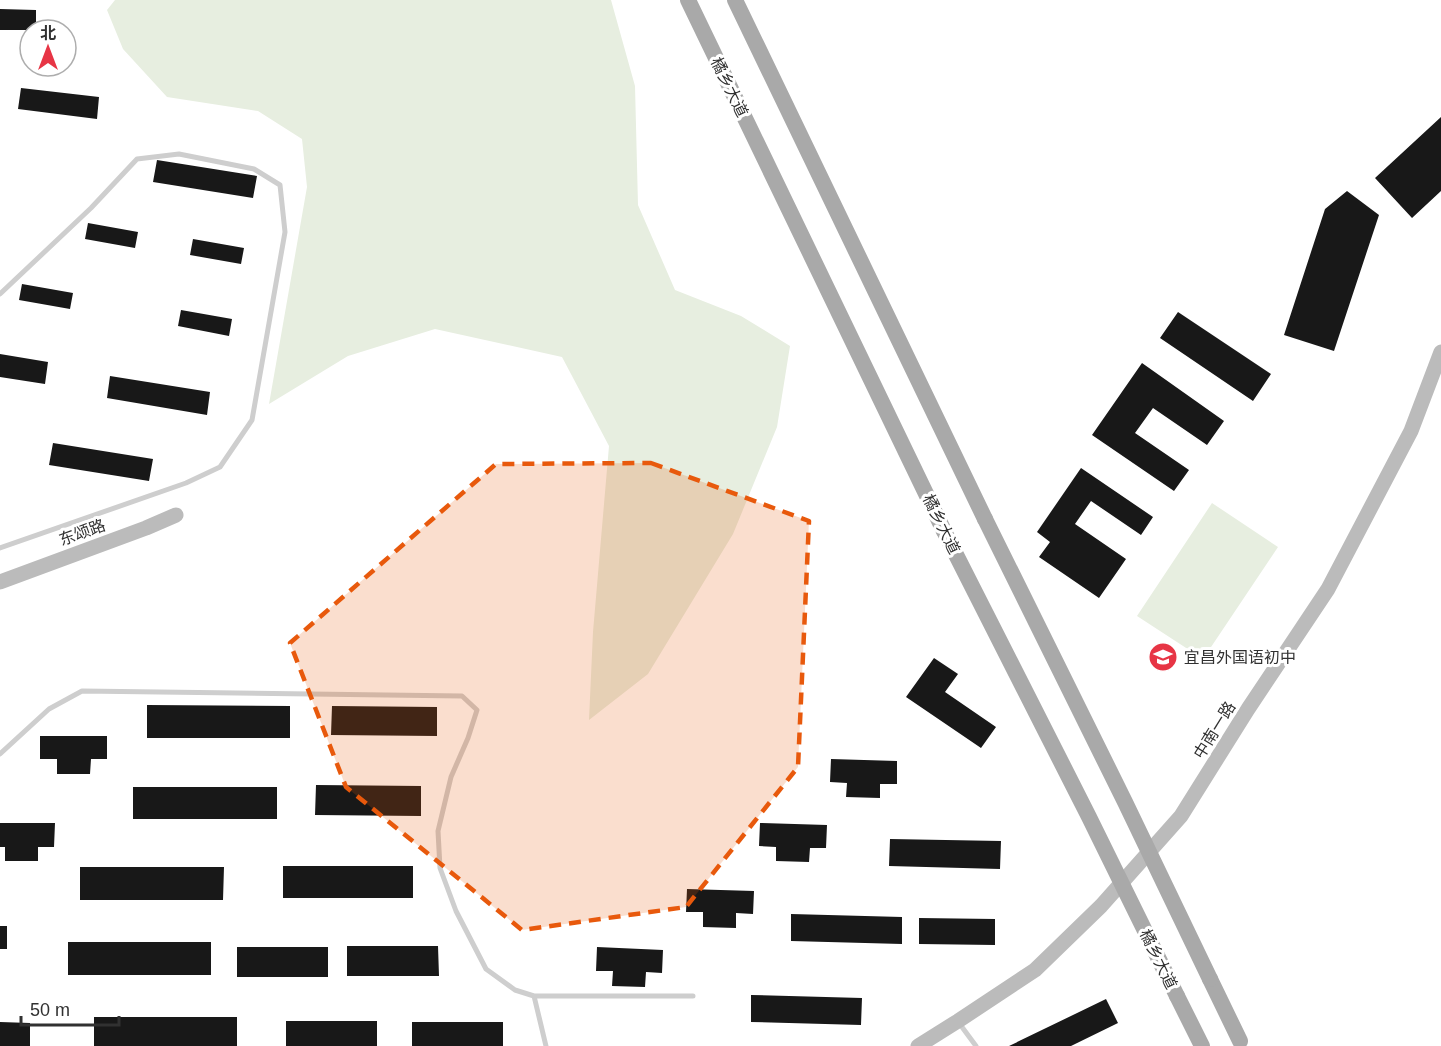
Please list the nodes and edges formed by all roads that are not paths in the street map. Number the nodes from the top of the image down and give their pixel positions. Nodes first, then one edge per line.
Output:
1 (735, 0) edge
2 (688, 1) edge
3 (0, 294) edge
4 (1441, 352) edge
5 (176, 515) dead end
6 (0, 548) edge
7 (0, 582) edge
8 (0, 754) edge
9 (534, 996) junction
10 (693, 996) dead end
11 (958, 1021) junction
12 (1240, 1041) dead end
13 (546, 1046) edge
14 (918, 1046) edge
15 (976, 1046) edge
16 (1202, 1046) edge

1 - 12 main road, bridge
2 - 16 main road, 橘乡大道, bridge
3 - 6 lane
4 - 11 street, 中南一路
5 - 7 street, 东颂路
8 - 9 lane
9 - 10 lane
9 - 13 lane
11 - 14 street, 中南一路
11 - 15 lane

